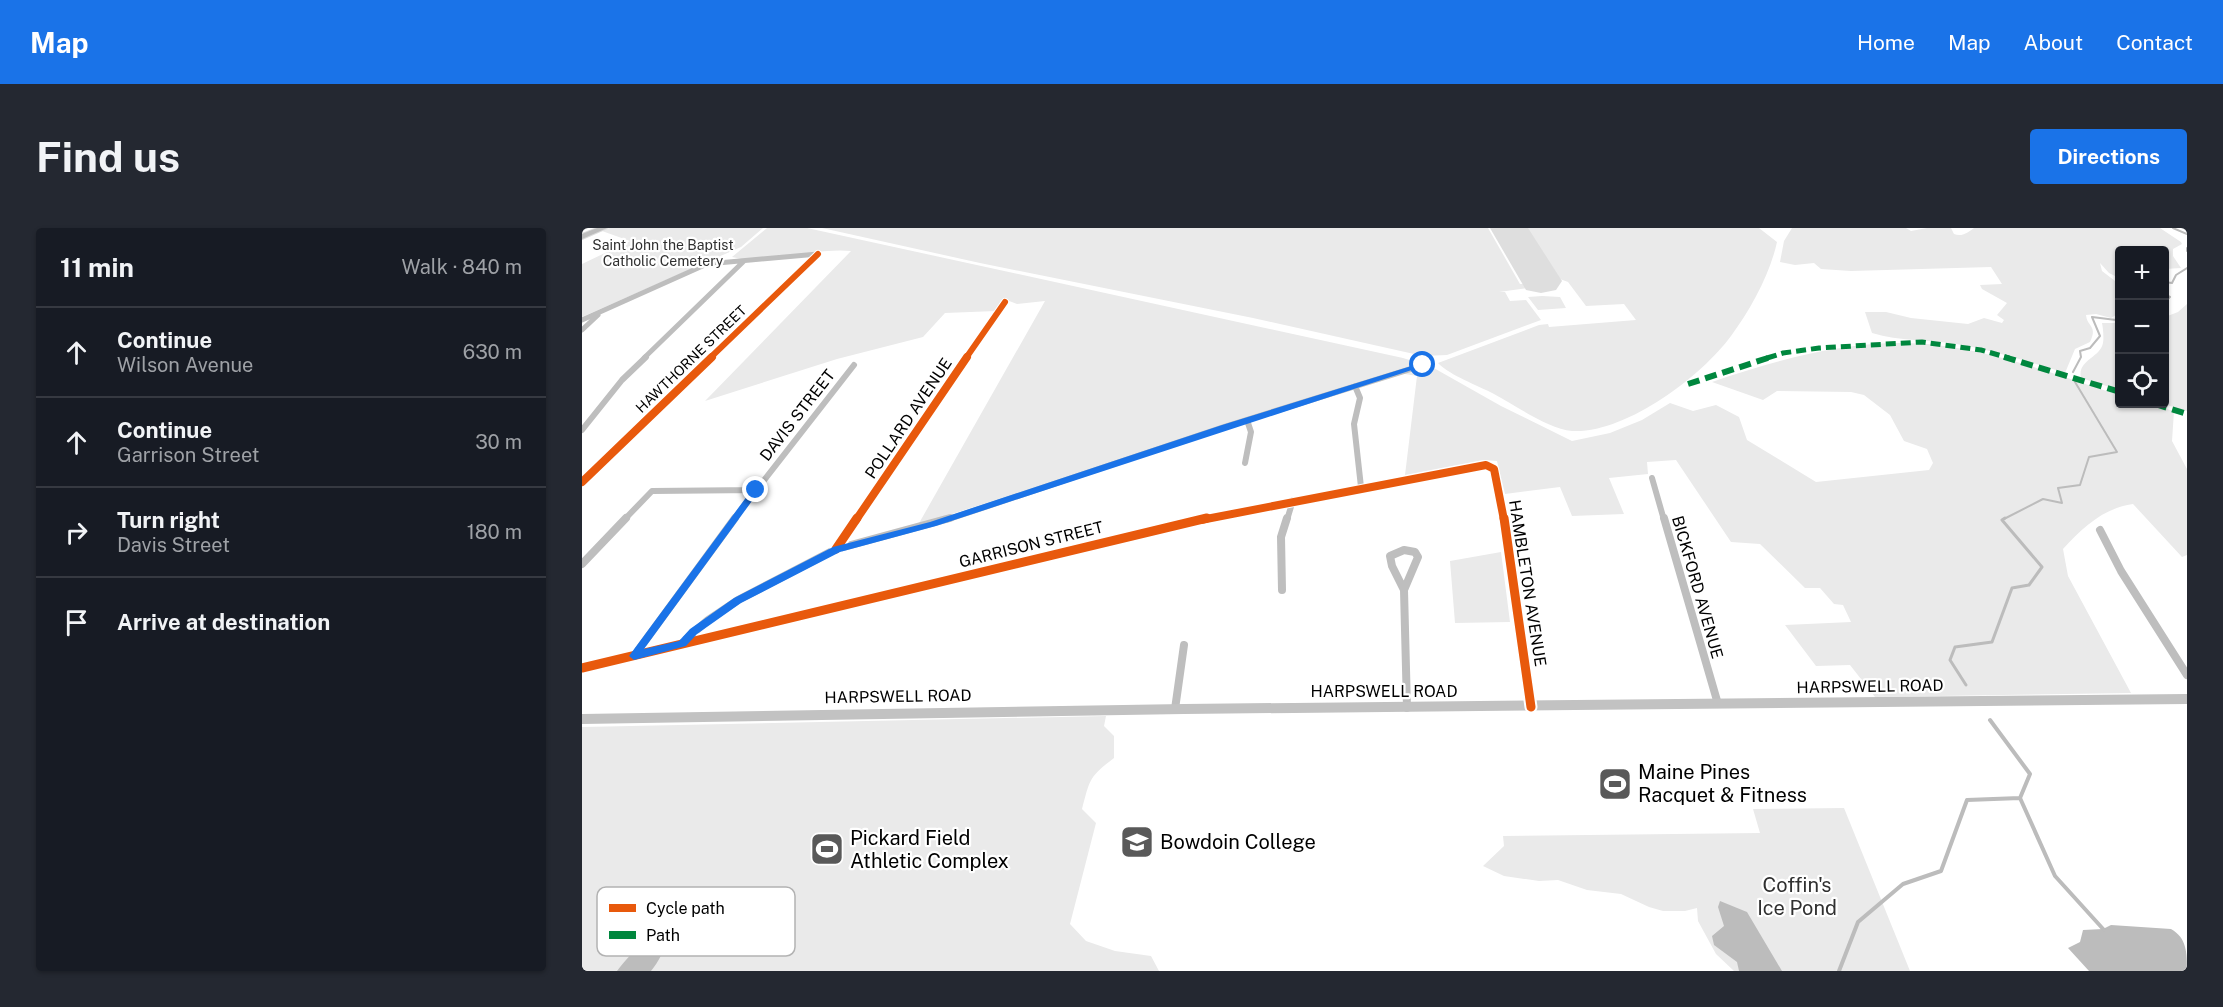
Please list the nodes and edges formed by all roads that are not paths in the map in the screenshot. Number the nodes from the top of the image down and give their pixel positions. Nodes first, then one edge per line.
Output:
1 (603, 228) edge
2 (582, 237) edge
3 (743, 262) junction
4 (1005, 302) dead end
5 (601, 312) junction
6 (582, 320) edge
7 (582, 330) edge
8 (1430, 363) dead end
9 (854, 365) dead end
10 (1356, 386) junction
11 (586, 420) edge
12 (1247, 420) junction
13 (582, 430) edge
14 (1245, 462) dead end
15 (1490, 465) joint
16 (1652, 478) dead end
17 (582, 482) edge
18 (1361, 487) junction
19 (756, 490) junction
20 (1293, 500) junction
21 (2100, 530) dead end
22 (836, 549) junction
23 (582, 564) edge
24 (1282, 590) dead end
25 (1404, 590) junction
26 (682, 644) junction
27 (1184, 645) dead end
28 (634, 656) junction
29 (582, 668) edge
30 (2187, 675) edge
31 (2187, 699) edge
32 (1718, 704) junction
33 (1531, 707) junction
34 (1407, 708) junction
35 (1175, 709) junction
36 (582, 719) edge

1 - 2 main road
3 - 5 street
3 - 11 street
3 - 17 street, HAWTHORNE STREET
4 - 22 street, POLLARD AVENUE
5 - 6 street
5 - 7 street
8 - 10 street
9 - 19 street, DAVIS STREET
10 - 12 street
10 - 18 street
11 - 13 street
12 - 14 street
12 - 22 street
15 - 18 street, GARRISON STREET
15 - 33 street, HAMBLETON AVENUE
16 - 32 street, BICKFORD AVENUE
18 - 20 street, GARRISON STREET
19 - 23 street
19 - 28 street, DAVIS STREET
20 - 24 street
20 - 26 street, GARRISON STREET
21 - 30 street
22 - 26 street
25 - 25 street
25 - 34 street
26 - 28 street, GARRISON STREET
27 - 35 street
28 - 29 street, GARRISON STREET
31 - 32 main road, HARPSWELL ROAD
32 - 33 main road, HARPSWELL ROAD
33 - 34 main road, HARPSWELL ROAD
34 - 35 main road, HARPSWELL ROAD
35 - 36 main road, HARPSWELL ROAD

